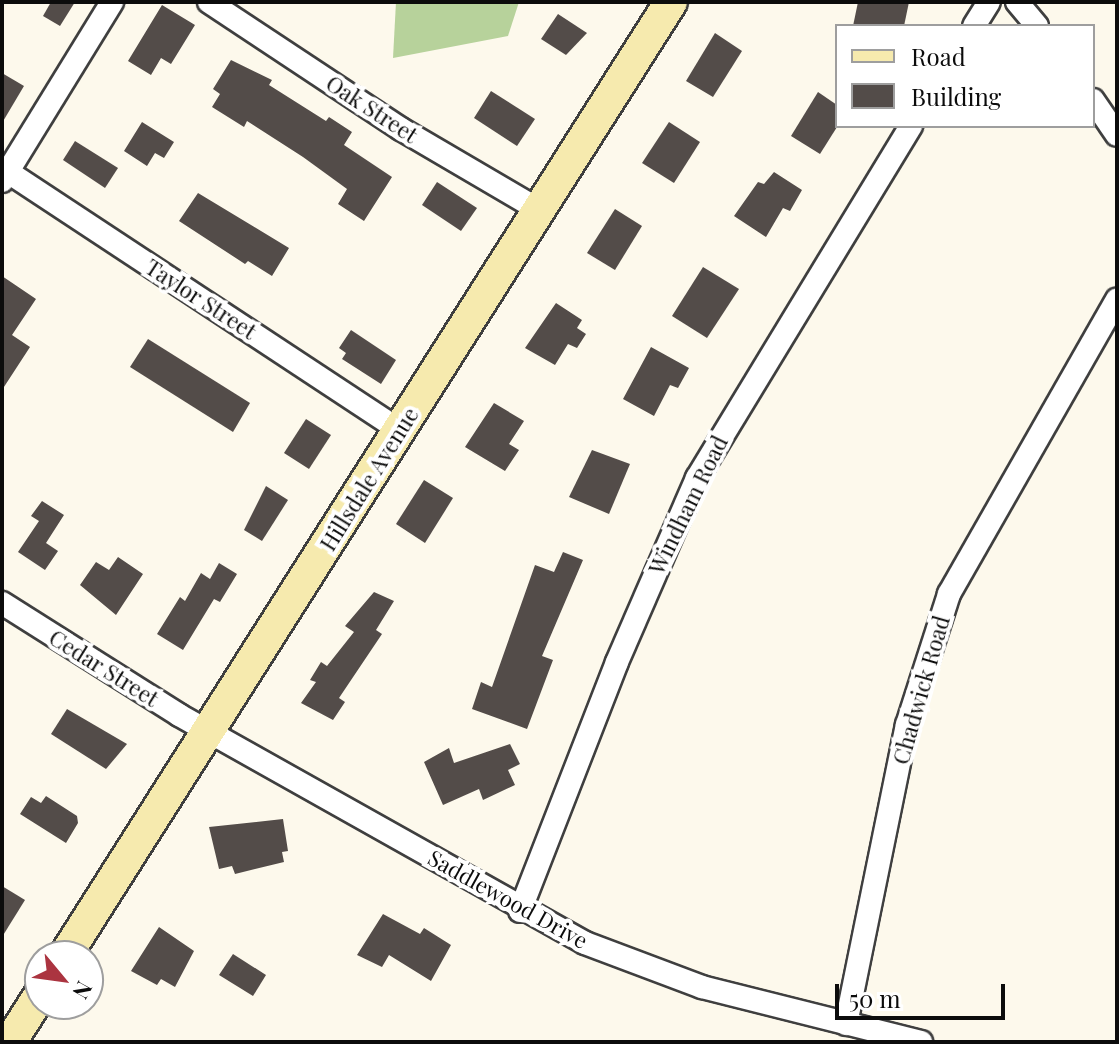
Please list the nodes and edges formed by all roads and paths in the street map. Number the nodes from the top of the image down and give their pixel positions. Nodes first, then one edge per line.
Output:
1 (112, 2) edge
2 (209, 2) edge
3 (671, 2) edge
4 (989, 2) edge
5 (1017, 2) edge
6 (975, 24) edge
7 (1035, 24) edge
8 (1095, 103) edge
9 (910, 128) edge
10 (1117, 135) edge
11 (4, 174) edge
12 (539, 210) junction
13 (1117, 300) edge
14 (400, 430) junction
15 (2, 603) edge
16 (208, 732) junction
17 (520, 911) junction
18 (75, 940) edge
19 (24, 1015) edge
20 (846, 1024) junction
21 (9, 1034) edge
22 (921, 1042) edge

1 - 11 street
2 - 12 street, Oak Street
3 - 12 street, Hillsdale Avenue
4 - 6 street
5 - 7 street
8 - 10 street
9 - 17 street, Windham Road
11 - 14 street, Taylor Street
12 - 14 street, Hillsdale Avenue
13 - 20 street, Chadwick Road
14 - 16 street, Hillsdale Avenue
15 - 16 street, Cedar Street
16 - 17 street, Saddlewood Drive
16 - 18 street, Hillsdale Avenue
17 - 20 street, Saddlewood Drive
19 - 21 street
20 - 22 street, Saddlewood Drive

